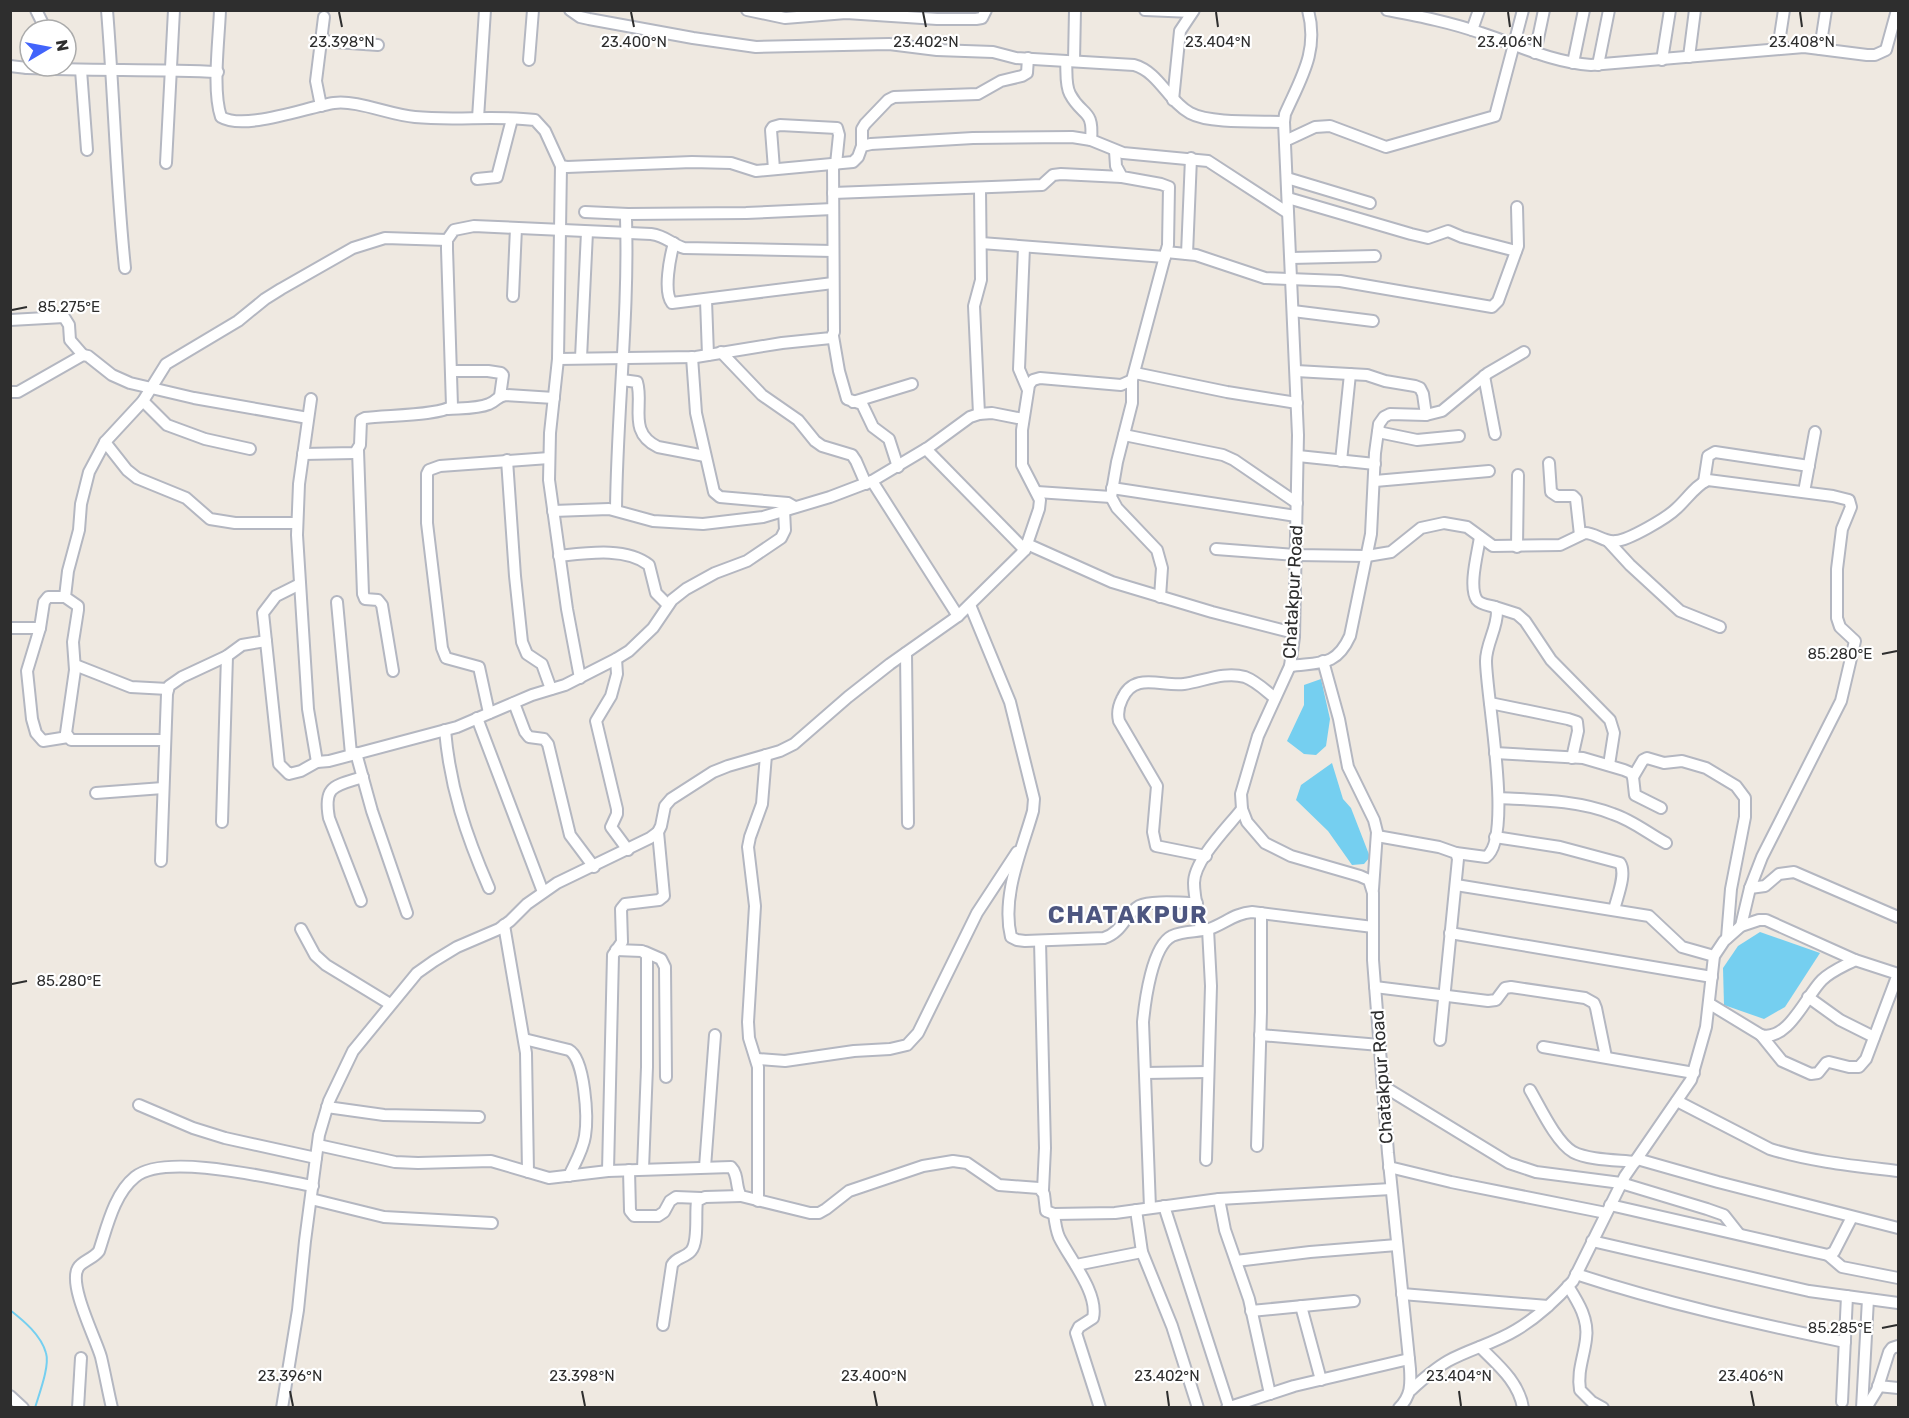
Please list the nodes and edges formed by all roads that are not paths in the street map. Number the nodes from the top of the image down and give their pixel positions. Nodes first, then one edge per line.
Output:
1 (107, 10) edge
2 (174, 10) edge
3 (220, 10) edge
4 (485, 10) edge
5 (532, 10) edge
6 (570, 10) edge
7 (747, 10) edge
8 (986, 10) edge
9 (1075, 10) edge
10 (1145, 10) edge
11 (1308, 10) edge
12 (1387, 10) edge
13 (1479, 10) edge
14 (1523, 10) edge
15 (1544, 10) edge
16 (1584, 10) edge
17 (1609, 10) edge
18 (1670, 10) edge
19 (1695, 10) edge
20 (1784, 10) edge
21 (1826, 10) edge
22 (1897, 10) edge
23 (1193, 11) edge
24 (324, 16) dead end
25 (1472, 30) junction
26 (321, 41) junction
27 (378, 45) dead end
28 (1515, 46) junction
29 (1778, 49) junction
30 (1820, 49) junction
31 (1535, 53) junction
32 (1689, 57) junction
33 (1028, 58) junction
34 (529, 60) dead end
35 (1662, 60) junction
36 (1070, 61) junction
37 (1574, 63) junction
38 (1598, 65) junction
39 (171, 69) junction
40 (78, 70) edge
41 (81, 70) junction
42 (112, 70) junction
43 (218, 72) junction
44 (1173, 100) junction
45 (321, 106) junction
46 (478, 118) junction
47 (512, 119) junction
48 (1284, 122) junction
49 (1091, 140) junction
50 (1285, 141) junction
51 (862, 146) junction
52 (87, 150) dead end
53 (1115, 151) junction
54 (1191, 158) junction
55 (166, 163) dead end
56 (834, 164) junction
57 (561, 166) junction
58 (774, 169) junction
59 (1122, 177) junction
60 (1287, 178) junction
61 (477, 179) dead end
62 (980, 189) junction
63 (833, 193) junction
64 (1288, 198) junction
65 (1370, 203) dead end
66 (1517, 207) dead end
67 (833, 209) junction
68 (585, 212) dead end
69 (1288, 213) junction
70 (628, 214) junction
71 (516, 228) junction
72 (561, 230) junction
73 (587, 232) junction
74 (627, 233) junction
75 (447, 240) junction
76 (674, 243) junction
77 (981, 243) junction
78 (1024, 247) junction
79 (833, 251) junction
80 (1516, 251) junction
81 (1187, 254) junction
82 (1165, 255) junction
83 (1376, 256) dead end
84 (1291, 258) junction
85 (124, 268) dead end
86 (1292, 278) junction
87 (833, 283) junction
88 (513, 296) dead end
89 (706, 300) junction
90 (1293, 311) junction
91 (10, 320) edge
92 (1373, 321) dead end
93 (833, 336) junction
94 (1524, 351) dead end
95 (721, 352) junction
96 (83, 355) junction
97 (708, 356) junction
98 (692, 357) junction
99 (558, 358) junction
100 (581, 358) junction
101 (623, 358) junction
102 (451, 371) junction
103 (1296, 371) junction
104 (1350, 374) junction
105 (1484, 376) junction
106 (1133, 377) junction
107 (622, 380) junction
108 (912, 384) dead end
109 (152, 387) junction
110 (1028, 390) junction
111 (10, 392) edge
112 (500, 396) junction
113 (554, 398) junction
114 (311, 399) dead end
115 (143, 402) junction
116 (853, 402) junction
117 (1297, 403) junction
118 (448, 409) junction
119 (979, 414) junction
120 (1426, 415) junction
121 (308, 418) junction
122 (1023, 419) junction
123 (1378, 432) junction
124 (1815, 432) dead end
125 (1495, 434) dead end
126 (1124, 435) junction
127 (1459, 436) dead end
128 (105, 442) junction
129 (250, 449) dead end
130 (926, 449) junction
131 (358, 450) junction
132 (303, 454) junction
133 (705, 456) junction
134 (1298, 456) junction
135 (549, 458) junction
136 (507, 460) junction
137 (1341, 460) junction
138 (1549, 463) dead end
139 (1375, 464) junction
140 (1809, 466) junction
141 (898, 467) junction
142 (1489, 471) dead end
143 (1518, 475) dead end
144 (1375, 481) junction
145 (1704, 482) junction
146 (869, 483) junction
147 (1037, 492) junction
148 (1804, 492) junction
149 (1111, 493) junction
150 (1296, 503) junction
151 (795, 507) junction
152 (616, 509) junction
153 (784, 510) junction
154 (552, 512) junction
155 (1296, 516) junction
156 (297, 523) junction
157 (1580, 535) junction
158 (1480, 537) junction
159 (1608, 541) junction
160 (1026, 547) junction
161 (1517, 547) junction
162 (1216, 549) dead end
163 (1295, 555) junction
164 (559, 556) junction
165 (1367, 556) junction
166 (300, 584) junction
167 (65, 597) junction
168 (1160, 597) junction
169 (337, 602) dead end
170 (668, 605) junction
171 (970, 605) junction
172 (1495, 607) junction
173 (958, 616) junction
174 (1720, 627) dead end
175 (10, 628) edge
176 (40, 628) junction
177 (1294, 633) junction
178 (266, 641) junction
179 (906, 653) junction
180 (227, 656) junction
181 (616, 659) junction
182 (1323, 662) junction
183 (75, 665) junction
184 (1290, 666) junction
185 (393, 671) dead end
186 (580, 678) junction
187 (168, 689) junction
188 (551, 689) junction
189 (1275, 698) junction
190 (514, 703) junction
191 (1490, 703) junction
192 (489, 712) junction
193 (477, 718) junction
194 (445, 730) junction
195 (68, 737) junction
196 (165, 740) junction
197 (353, 753) junction
198 (1495, 753) junction
199 (766, 755) junction
200 (1572, 758) junction
201 (317, 762) junction
202 (1609, 765) junction
203 (363, 777) junction
204 (1633, 777) junction
205 (163, 789) junction
206 (96, 793) dead end
207 (1499, 798) junction
208 (1661, 808) dead end
209 (1242, 809) junction
210 (222, 822) dead end
211 (908, 823) dead end
212 (658, 832) junction
213 (1377, 836) junction
214 (1495, 837) junction
215 (1024, 842) junction
216 (1666, 843) dead end
217 (628, 850) junction
218 (1456, 853) junction
219 (1206, 856) junction
220 (161, 861) dead end
221 (594, 867) junction
222 (1456, 885) junction
223 (489, 888) dead end
224 (1750, 888) junction
225 (543, 892) junction
226 (1373, 892) junction
227 (361, 901) dead end
228 (1197, 903) junction
229 (1614, 910) junction
230 (407, 913) dead end
231 (1262, 913) junction
232 (1899, 917) edge
233 (504, 925) junction
234 (1741, 926) junction
235 (1373, 927) junction
236 (301, 929) dead end
237 (1205, 929) junction
238 (1450, 933) junction
239 (1727, 938) junction
240 (1040, 941) junction
241 (616, 950) junction
242 (645, 952) junction
243 (1714, 956) junction
244 (1855, 960) junction
245 (1898, 974) edge
246 (1712, 977) junction
247 (1375, 987) junction
248 (1445, 995) junction
249 (1808, 997) junction
250 (390, 1004) junction
251 (1710, 1004) junction
252 (715, 1035) dead end
253 (1260, 1035) junction
254 (1761, 1035) junction
255 (1874, 1037) junction
256 (524, 1039) junction
257 (1440, 1040) dead end
258 (1380, 1045) junction
259 (1543, 1047) dead end
260 (1606, 1057) junction
261 (757, 1059) junction
262 (1208, 1072) junction
263 (1145, 1073) junction
264 (1694, 1073) junction
265 (666, 1077) dead end
266 (1383, 1086) junction
267 (1530, 1090) dead end
268 (1677, 1101) junction
269 (139, 1105) dead end
270 (327, 1107) junction
271 (479, 1117) dead end
272 (318, 1145) junction
273 (1257, 1146) dead end
274 (316, 1158) junction
275 (1206, 1160) dead end
276 (1636, 1161) junction
277 (705, 1167) junction
278 (1389, 1167) junction
279 (643, 1169) junction
280 (629, 1170) junction
281 (608, 1171) junction
282 (1899, 1171) edge
283 (528, 1172) junction
284 (569, 1176) junction
285 (1621, 1183) junction
286 (313, 1186) junction
287 (1391, 1189) junction
288 (1043, 1190) junction
289 (741, 1196) junction
290 (701, 1198) junction
291 (311, 1199) junction
292 (1219, 1199) junction
293 (758, 1201) junction
294 (1164, 1206) junction
295 (1150, 1208) junction
296 (1608, 1209) junction
297 (1136, 1210) junction
298 (1054, 1214) junction
299 (1852, 1217) junction
300 (492, 1223) dead end
301 (1899, 1228) edge
302 (1739, 1234) junction
303 (1592, 1241) junction
304 (1397, 1245) junction
305 (1142, 1252) junction
306 (1828, 1255) junction
307 (1236, 1261) junction
308 (1076, 1265) junction
309 (1576, 1274) junction
310 (1899, 1278) edge
311 (1568, 1286) junction
312 (1402, 1294) junction
313 (1847, 1296) junction
314 (1868, 1299) junction
315 (1354, 1301) dead end
316 (1899, 1303) edge
317 (1301, 1306) junction
318 (1548, 1306) junction
319 (1251, 1311) junction
320 (663, 1324) dead end
321 (1845, 1342) junction
322 (1899, 1346) edge
323 (1480, 1347) junction
324 (81, 1358) dead end
325 (1409, 1359) junction
326 (1321, 1380) junction
327 (1878, 1386) junction
328 (1899, 1388) edge
329 (1411, 1390) junction
330 (1270, 1394) junction
331 (10, 1396) edge
332 (1842, 1402) dead end
333 (23, 1407) edge
334 (78, 1407) edge
335 (112, 1407) edge
336 (282, 1407) edge
337 (1100, 1407) edge
338 (1198, 1407) edge
339 (1228, 1407) edge
340 (1399, 1407) edge
341 (1523, 1407) edge
342 (1600, 1407) edge
343 (1864, 1407) edge

1 - 42 street
2 - 39 street
3 - 43 street
4 - 46 street
5 - 34 street
6 - 33 street
7 - 8 street
9 - 36 street
10 - 23 street
11 - 48 street, Chatakpur Road
12 - 25 street
13 - 25 street
14 - 28 street
15 - 31 street
16 - 37 street
17 - 38 street
18 - 35 street
19 - 32 street
20 - 29 street
21 - 30 street
22 - 30 street
23 - 44 street
24 - 26 street
25 - 28 street
26 - 27 street
26 - 45 street
28 - 31 street
28 - 50 street
29 - 30 street
29 - 32 street
31 - 37 street
32 - 35 street
33 - 36 street
33 - 51 street
35 - 38 street
36 - 44 street
36 - 49 street
37 - 38 street
39 - 42 street
39 - 43 street
39 - 55 street
40 - 41 street
41 - 42 street
41 - 52 street
42 - 85 street
43 - 45 street
44 - 48 street
45 - 46 street
46 - 47 street
47 - 57 street
47 - 61 street
48 - 50 street, Chatakpur Road
49 - 51 street
49 - 53 street
50 - 60 street, Chatakpur Road
51 - 56 street
53 - 54 street
53 - 59 street
54 - 69 street
54 - 81 street
56 - 58 street
56 - 58 street
56 - 63 street
57 - 58 street
57 - 72 street
59 - 62 street
59 - 82 street
60 - 64 street, Chatakpur Road
60 - 65 street
62 - 63 street
62 - 77 street
63 - 67 street
64 - 69 street, Chatakpur Road
64 - 80 street
66 - 80 street
67 - 70 street
67 - 79 street
68 - 70 street
69 - 84 street, Chatakpur Road
70 - 74 street
71 - 72 street
71 - 75 street
71 - 88 street
72 - 73 street
72 - 99 street
73 - 74 street
73 - 100 street
74 - 76 street
74 - 101 street
75 - 102 street
75 - 109 street
76 - 79 street
76 - 89 street
77 - 78 street
77 - 119 street
78 - 82 street
78 - 110 street
79 - 87 street
80 - 86 street
81 - 82 street
81 - 86 street
82 - 106 street
83 - 84 street
84 - 86 street, Chatakpur Road
86 - 90 street, Chatakpur Road
87 - 89 street
87 - 93 street
89 - 97 street
90 - 92 street
90 - 103 street, Chatakpur Road
91 - 96 street
93 - 95 street
93 - 116 street
94 - 105 street
95 - 97 street
95 - 146 street
96 - 109 street
96 - 111 street
97 - 98 street
98 - 101 street
98 - 133 street
99 - 100 street
99 - 113 street
100 - 101 street
101 - 107 street
102 - 112 street
102 - 118 street
103 - 104 street
103 - 117 street, Chatakpur Road
104 - 120 street
104 - 137 street
105 - 120 street
105 - 125 street
106 - 110 street
106 - 117 street
106 - 126 street
107 - 133 street
107 - 152 street
108 - 116 street
109 - 115 street
109 - 121 street
110 - 122 street
112 - 113 street
112 - 118 street
113 - 135 street
114 - 121 street
115 - 128 street
115 - 129 street
116 - 141 street
117 - 134 street, Chatakpur Road
118 - 131 street
119 - 122 street
119 - 130 street
120 - 123 street
121 - 132 street
122 - 147 street
123 - 127 street
123 - 139 street
124 - 140 street
126 - 149 street
126 - 150 street
128 - 156 street
128 - 167 street
130 - 141 street
130 - 160 street
131 - 132 street
131 - 185 street
132 - 156 street
133 - 151 street
134 - 137 street
134 - 150 street, Chatakpur Road
135 - 136 street
135 - 154 street
136 - 188 street
136 - 192 street
137 - 139 street
138 - 157 street
139 - 144 street
140 - 145 street
140 - 148 street
141 - 146 street
142 - 144 street
143 - 161 street
144 - 165 street
145 - 148 street
145 - 159 street
146 - 151 street
146 - 173 street
147 - 149 street
147 - 160 street
148 - 224 street
149 - 155 street
149 - 168 street
150 - 155 street, Chatakpur Road
151 - 153 street
152 - 153 street
152 - 154 street
153 - 170 street
154 - 164 street
155 - 163 street, Chatakpur Road
156 - 166 street
157 - 159 street
157 - 161 street
158 - 161 street
158 - 165 street
158 - 172 street
159 - 174 street
160 - 168 street
160 - 171 street
162 - 163 street
163 - 165 street
163 - 177 street, Chatakpur Road
164 - 170 street
164 - 186 street
165 - 182 street
166 - 178 street
166 - 201 street
167 - 176 street
167 - 183 street
168 - 177 street
169 - 197 street
170 - 181 street
171 - 173 street
171 - 215 street
172 - 191 street
172 - 202 street
173 - 179 street
175 - 176 street
176 - 195 street
177 - 184 street, Chatakpur Road
178 - 180 street
178 - 201 street
179 - 199 street
179 - 211 street
180 - 187 street
180 - 210 street
181 - 186 street
181 - 217 street
182 - 184 street
182 - 213 street
183 - 187 street
183 - 195 street
184 - 189 street, Chatakpur Road
186 - 188 street
187 - 196 street
188 - 190 street
189 - 209 street, Chatakpur Road
189 - 219 street
190 - 192 street
190 - 221 street
191 - 198 street
191 - 200 street
192 - 193 street
193 - 194 street
193 - 225 street
194 - 197 street
194 - 223 street
195 - 196 street
196 - 205 street
197 - 201 street
197 - 203 street
198 - 200 street
198 - 207 street
199 - 212 street
199 - 261 street
200 - 202 street
202 - 204 street
203 - 227 street
203 - 230 street
204 - 208 street
204 - 239 street
205 - 206 street
205 - 220 street
207 - 214 street
207 - 216 street
209 - 219 street
209 - 226 street
212 - 217 street
212 - 241 street
213 - 218 street
213 - 226 street, Chatakpur Road
214 - 218 street
214 - 229 street
215 - 240 street
215 - 261 street
217 - 221 street
218 - 222 street
219 - 228 street
221 - 225 street
222 - 229 street
222 - 238 street
224 - 232 street
224 - 234 street
225 - 233 street
226 - 235 street, Chatakpur Road
228 - 237 street
228 - 240 street
229 - 243 street
231 - 235 street
231 - 237 street
231 - 253 street
233 - 250 street
233 - 256 street
234 - 239 street
234 - 244 street
235 - 247 street, Chatakpur Road
236 - 250 street
237 - 262 street
237 - 263 street
238 - 246 street
238 - 248 street
239 - 243 street
240 - 288 street
241 - 242 street
241 - 281 street
242 - 265 street
242 - 279 street
243 - 246 street
244 - 245 street
244 - 249 street
245 - 255 street
246 - 251 street
247 - 248 street
247 - 258 street, Chatakpur Road
248 - 257 street
248 - 260 street
249 - 254 street
249 - 255 street
250 - 270 street
251 - 254 street
251 - 264 street
252 - 277 street
253 - 258 street
253 - 273 street
254 - 255 street
256 - 283 street
256 - 284 street
258 - 266 street, Chatakpur Road
259 - 260 street
260 - 264 street
261 - 293 street
262 - 263 street
262 - 275 street
263 - 295 street
264 - 268 street
266 - 278 street, Chatakpur Road
266 - 285 street
267 - 276 street
268 - 276 street
268 - 282 street
269 - 274 street
270 - 271 street
270 - 272 street
272 - 274 street
272 - 283 street
274 - 286 street
276 - 285 street
276 - 299 street
277 - 279 street
277 - 289 street
278 - 287 street, Chatakpur Road
278 - 296 street
279 - 280 street
280 - 281 street
280 - 290 street
281 - 284 street
283 - 284 street
285 - 296 street
285 - 302 street
286 - 291 street
286 - 335 street
287 - 292 street
287 - 304 street, Chatakpur Road
288 - 293 street
288 - 298 street
289 - 290 street
289 - 293 street
290 - 320 street
291 - 300 street
291 - 336 street
292 - 294 street
292 - 307 street
294 - 295 street
294 - 339 street
295 - 297 street
296 - 302 street
296 - 303 street
297 - 298 street
297 - 305 street
298 - 308 street
299 - 301 street
299 - 306 street
302 - 306 street
303 - 309 street
303 - 313 street
304 - 307 street
304 - 312 street, Chatakpur Road
305 - 308 street
305 - 338 street
306 - 310 street
307 - 319 street
308 - 337 street
309 - 311 street
309 - 321 street
311 - 318 street
311 - 342 street
312 - 318 street
312 - 325 street, Chatakpur Road
313 - 314 street
313 - 321 street
314 - 316 street
314 - 343 street
315 - 317 street
317 - 319 street
317 - 326 street
318 - 323 street
319 - 330 street
321 - 332 street
322 - 327 street
323 - 329 street
323 - 341 street
324 - 334 street
325 - 326 street
325 - 329 street, Chatakpur Road
326 - 330 street
327 - 328 street
327 - 343 street
329 - 340 street
330 - 339 street
331 - 333 street

